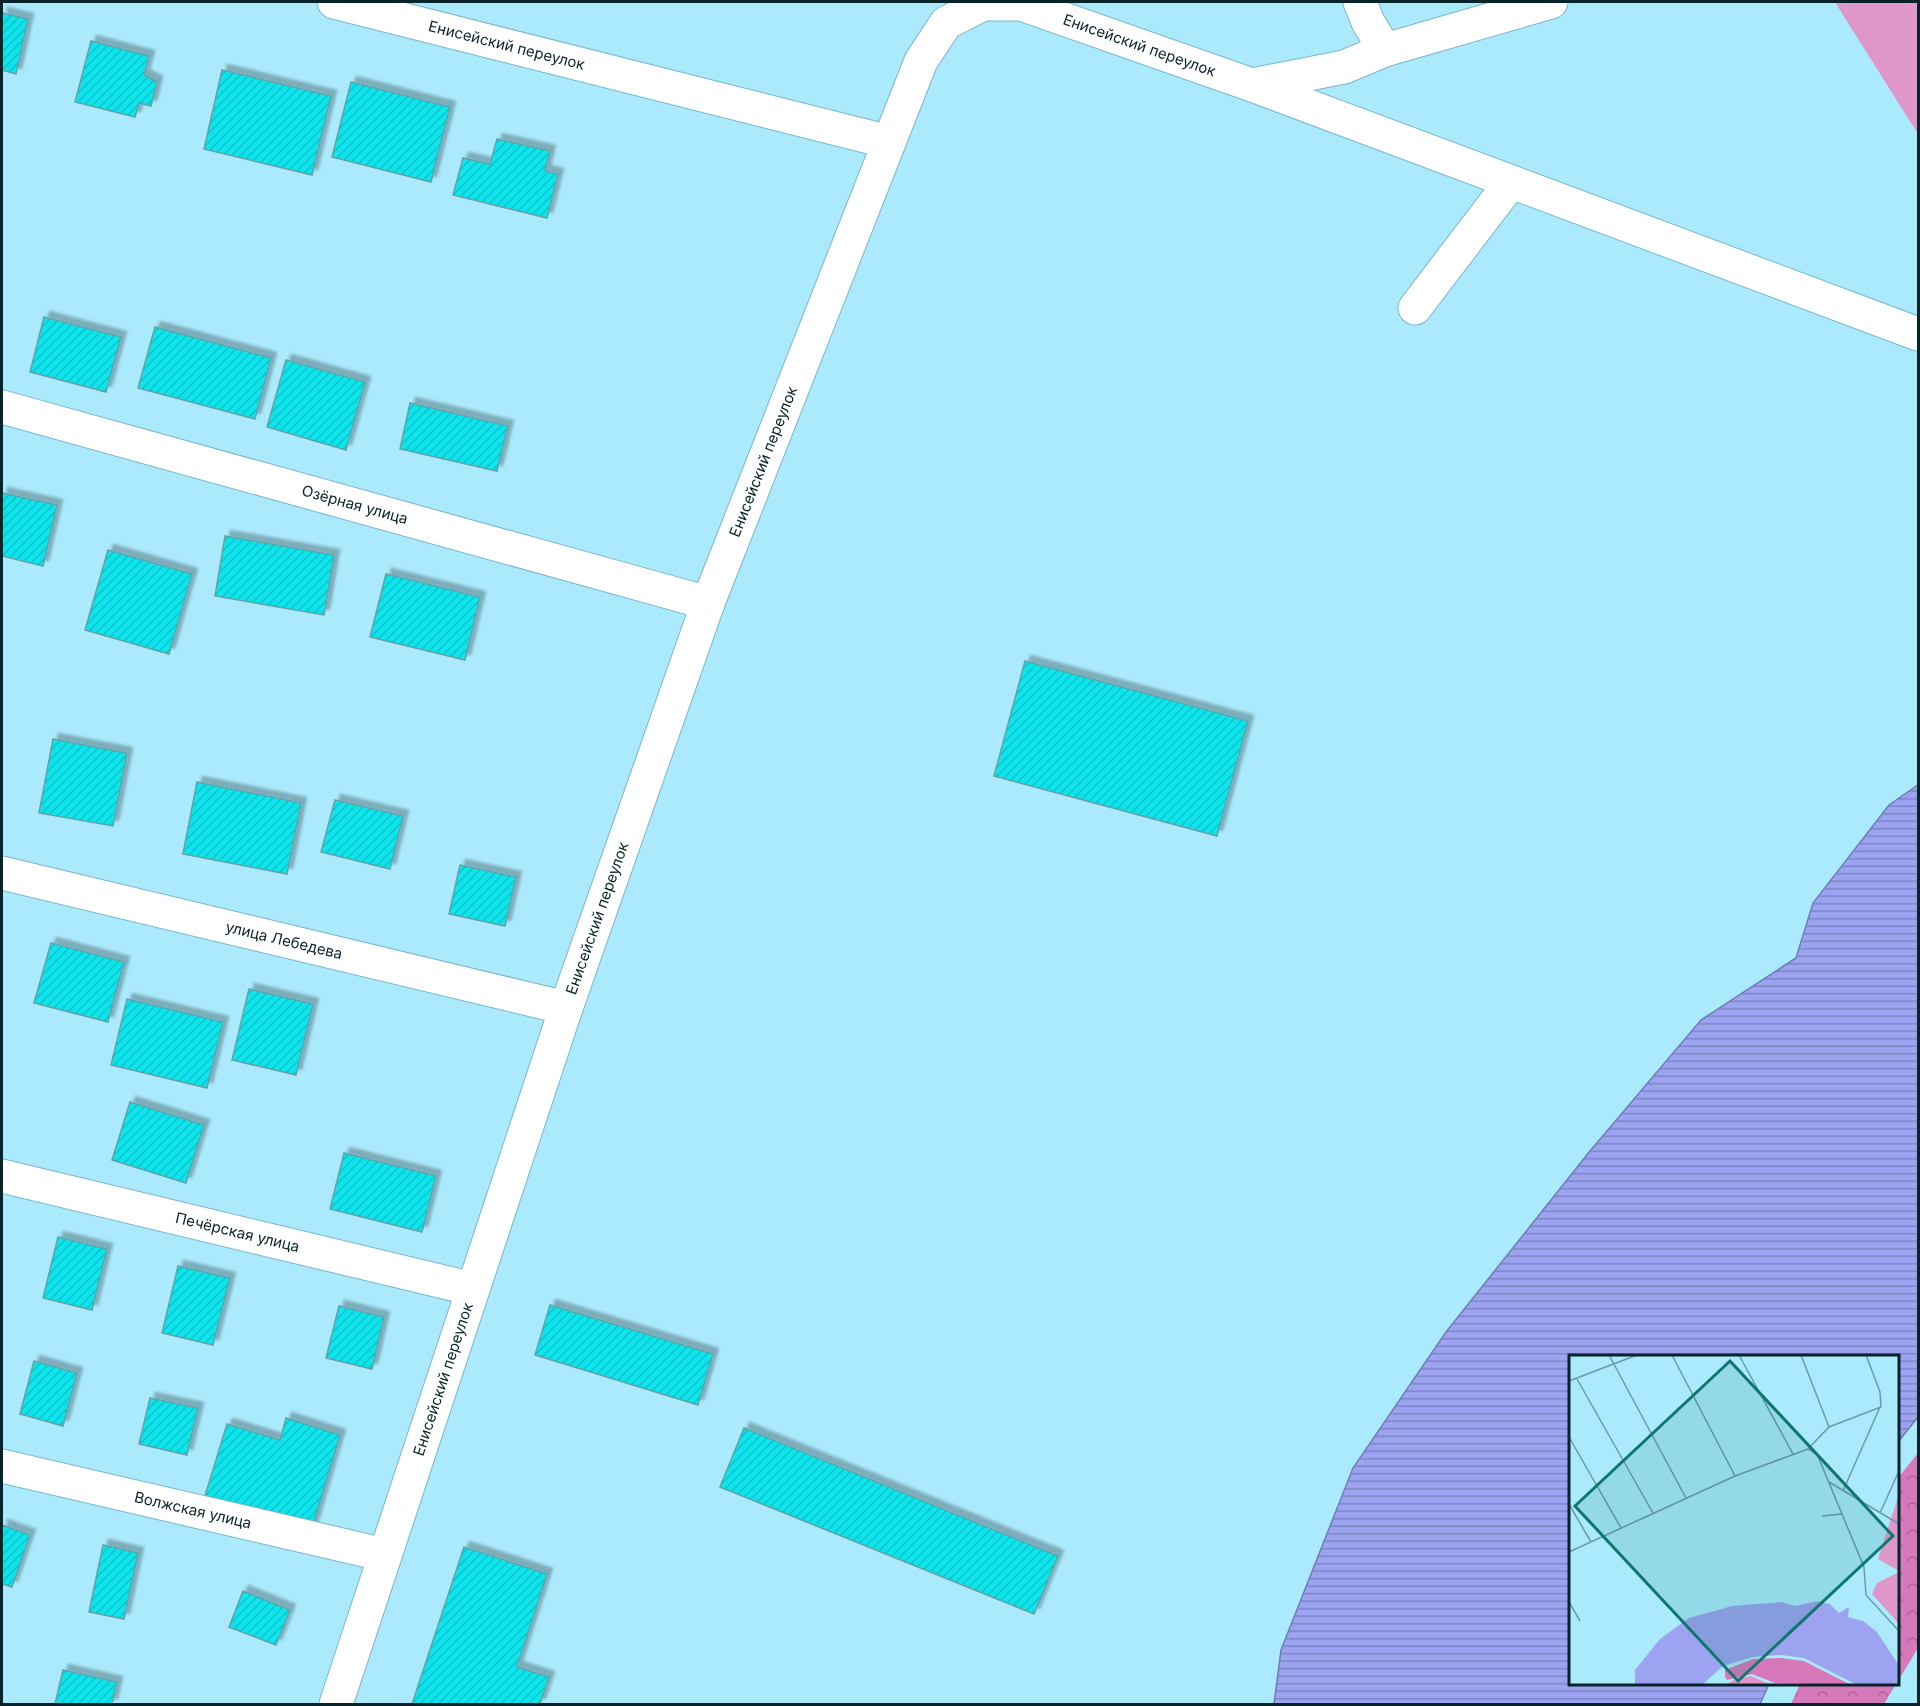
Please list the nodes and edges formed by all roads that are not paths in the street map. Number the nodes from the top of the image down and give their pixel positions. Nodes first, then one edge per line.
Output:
1 (334, 2) edge
2 (1360, 2) edge
3 (1551, 2) edge
4 (945, 12) edge
5 (1385, 51) junction
6 (1252, 85) junction
7 (889, 142) junction
8 (1511, 182) junction
9 (1415, 308) dead end
10 (1918, 334) edge
11 (2, 407) edge
12 (708, 603) junction
13 (2, 873) edge
14 (566, 1008) junction
15 (2, 1176) edge
16 (473, 1289) junction
17 (2, 1466) edge
18 (385, 1556) junction
19 (336, 1704) edge

1 - 7 street, Енисейский переулок
2 - 5 street
3 - 5 street
4 - 6 street, Енисейский переулок
4 - 7 street, Енисейский переулок
5 - 6 street
6 - 8 street, Енисейский переулок
7 - 12 street, Енисейский переулок
8 - 9 street
8 - 10 street, Енисейский переулок
11 - 12 street, Озёрная улица
12 - 14 street, Енисейский переулок
13 - 14 street, улица Лебедева
14 - 16 street, Енисейский переулок
15 - 16 street, Печёрская улица
16 - 18 street, Енисейский переулок
17 - 18 street, Волжская улица
18 - 19 street, Енисейский переулок

